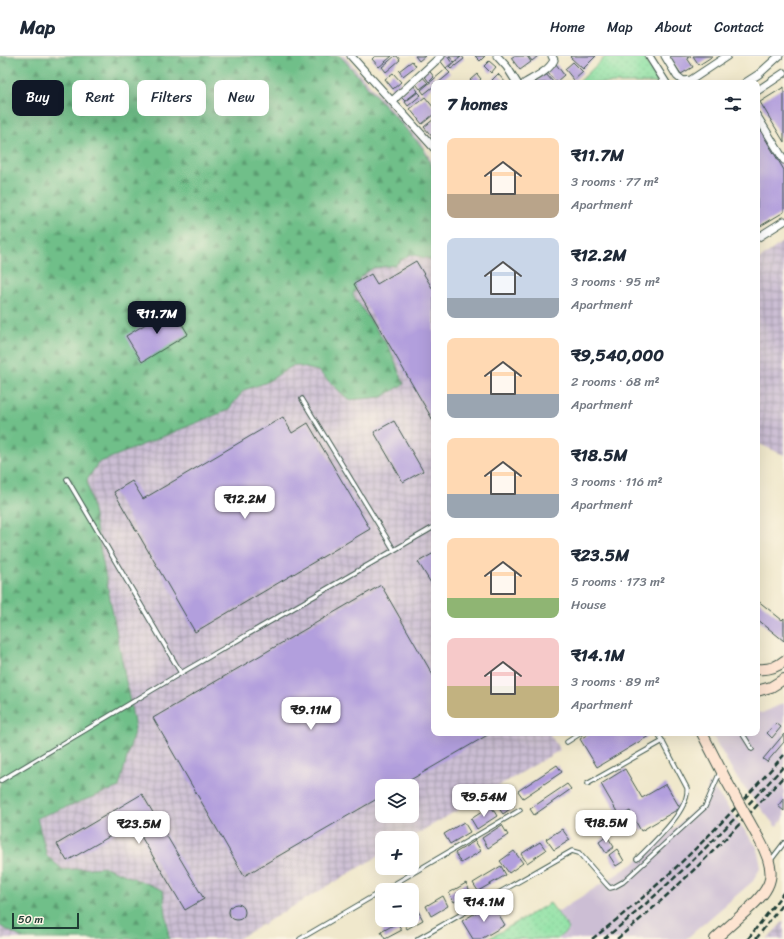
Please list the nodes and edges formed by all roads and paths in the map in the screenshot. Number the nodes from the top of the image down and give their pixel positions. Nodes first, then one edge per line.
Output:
1 (351, 56) edge
2 (441, 56) edge
3 (497, 56) edge
4 (552, 56) edge
5 (648, 56) edge
6 (665, 56) edge
7 (727, 56) edge
8 (779, 56) edge
9 (784, 73) edge
10 (757, 75) junction
11 (515, 80) edge
12 (530, 80) edge
13 (664, 80) edge
14 (681, 80) edge
15 (691, 80) edge
16 (749, 80) edge
17 (759, 80) edge
18 (760, 83) edge
19 (764, 87) junction
20 (760, 89) edge
21 (392, 101) junction
22 (760, 121) edge
23 (431, 145) edge
24 (784, 160) edge
25 (784, 221) edge
26 (760, 236) edge
27 (302, 399) dead end
28 (67, 478) dead end
29 (431, 529) edge
30 (394, 550) junction
31 (784, 661) edge
32 (760, 669) edge
33 (181, 672) junction
34 (784, 679) edge
35 (760, 689) edge
36 (577, 736) edge
37 (660, 736) edge
38 (703, 736) edge
39 (744, 736) edge
40 (662, 741) junction
41 (566, 742) dead end
42 (752, 750) dead end
43 (720, 770) junction
44 (0, 781) edge
45 (588, 784) dead end
46 (520, 810) dead end
47 (784, 843) edge
48 (637, 859) dead end
49 (769, 862) junction
50 (395, 883) edge
51 (375, 895) edge
52 (300, 939) edge
53 (418, 939) edge
54 (715, 939) edge

1 - 21 street
2 - 21 street
3 - 11 street
4 - 12 street
5 - 13 street
6 - 14 street
7 - 15 street
8 - 10 street
9 - 19 street
10 - 16 street
10 - 17 street
18 - 19 street
19 - 20 street
21 - 23 street
22 - 24 street
25 - 26 street
27 - 30 lane
28 - 33 lane
29 - 30 lane
30 - 33 lane
31 - 32 main road
33 - 44 lane
34 - 35 main road
36 - 41 lane
37 - 40 lane
38 - 43 main road
39 - 42 lane
40 - 45 lane
40 - 48 lane
43 - 49 main road, bridge
43 - 53 lane
46 - 50 lane
47 - 49 lane
49 - 54 main road
51 - 52 lane

